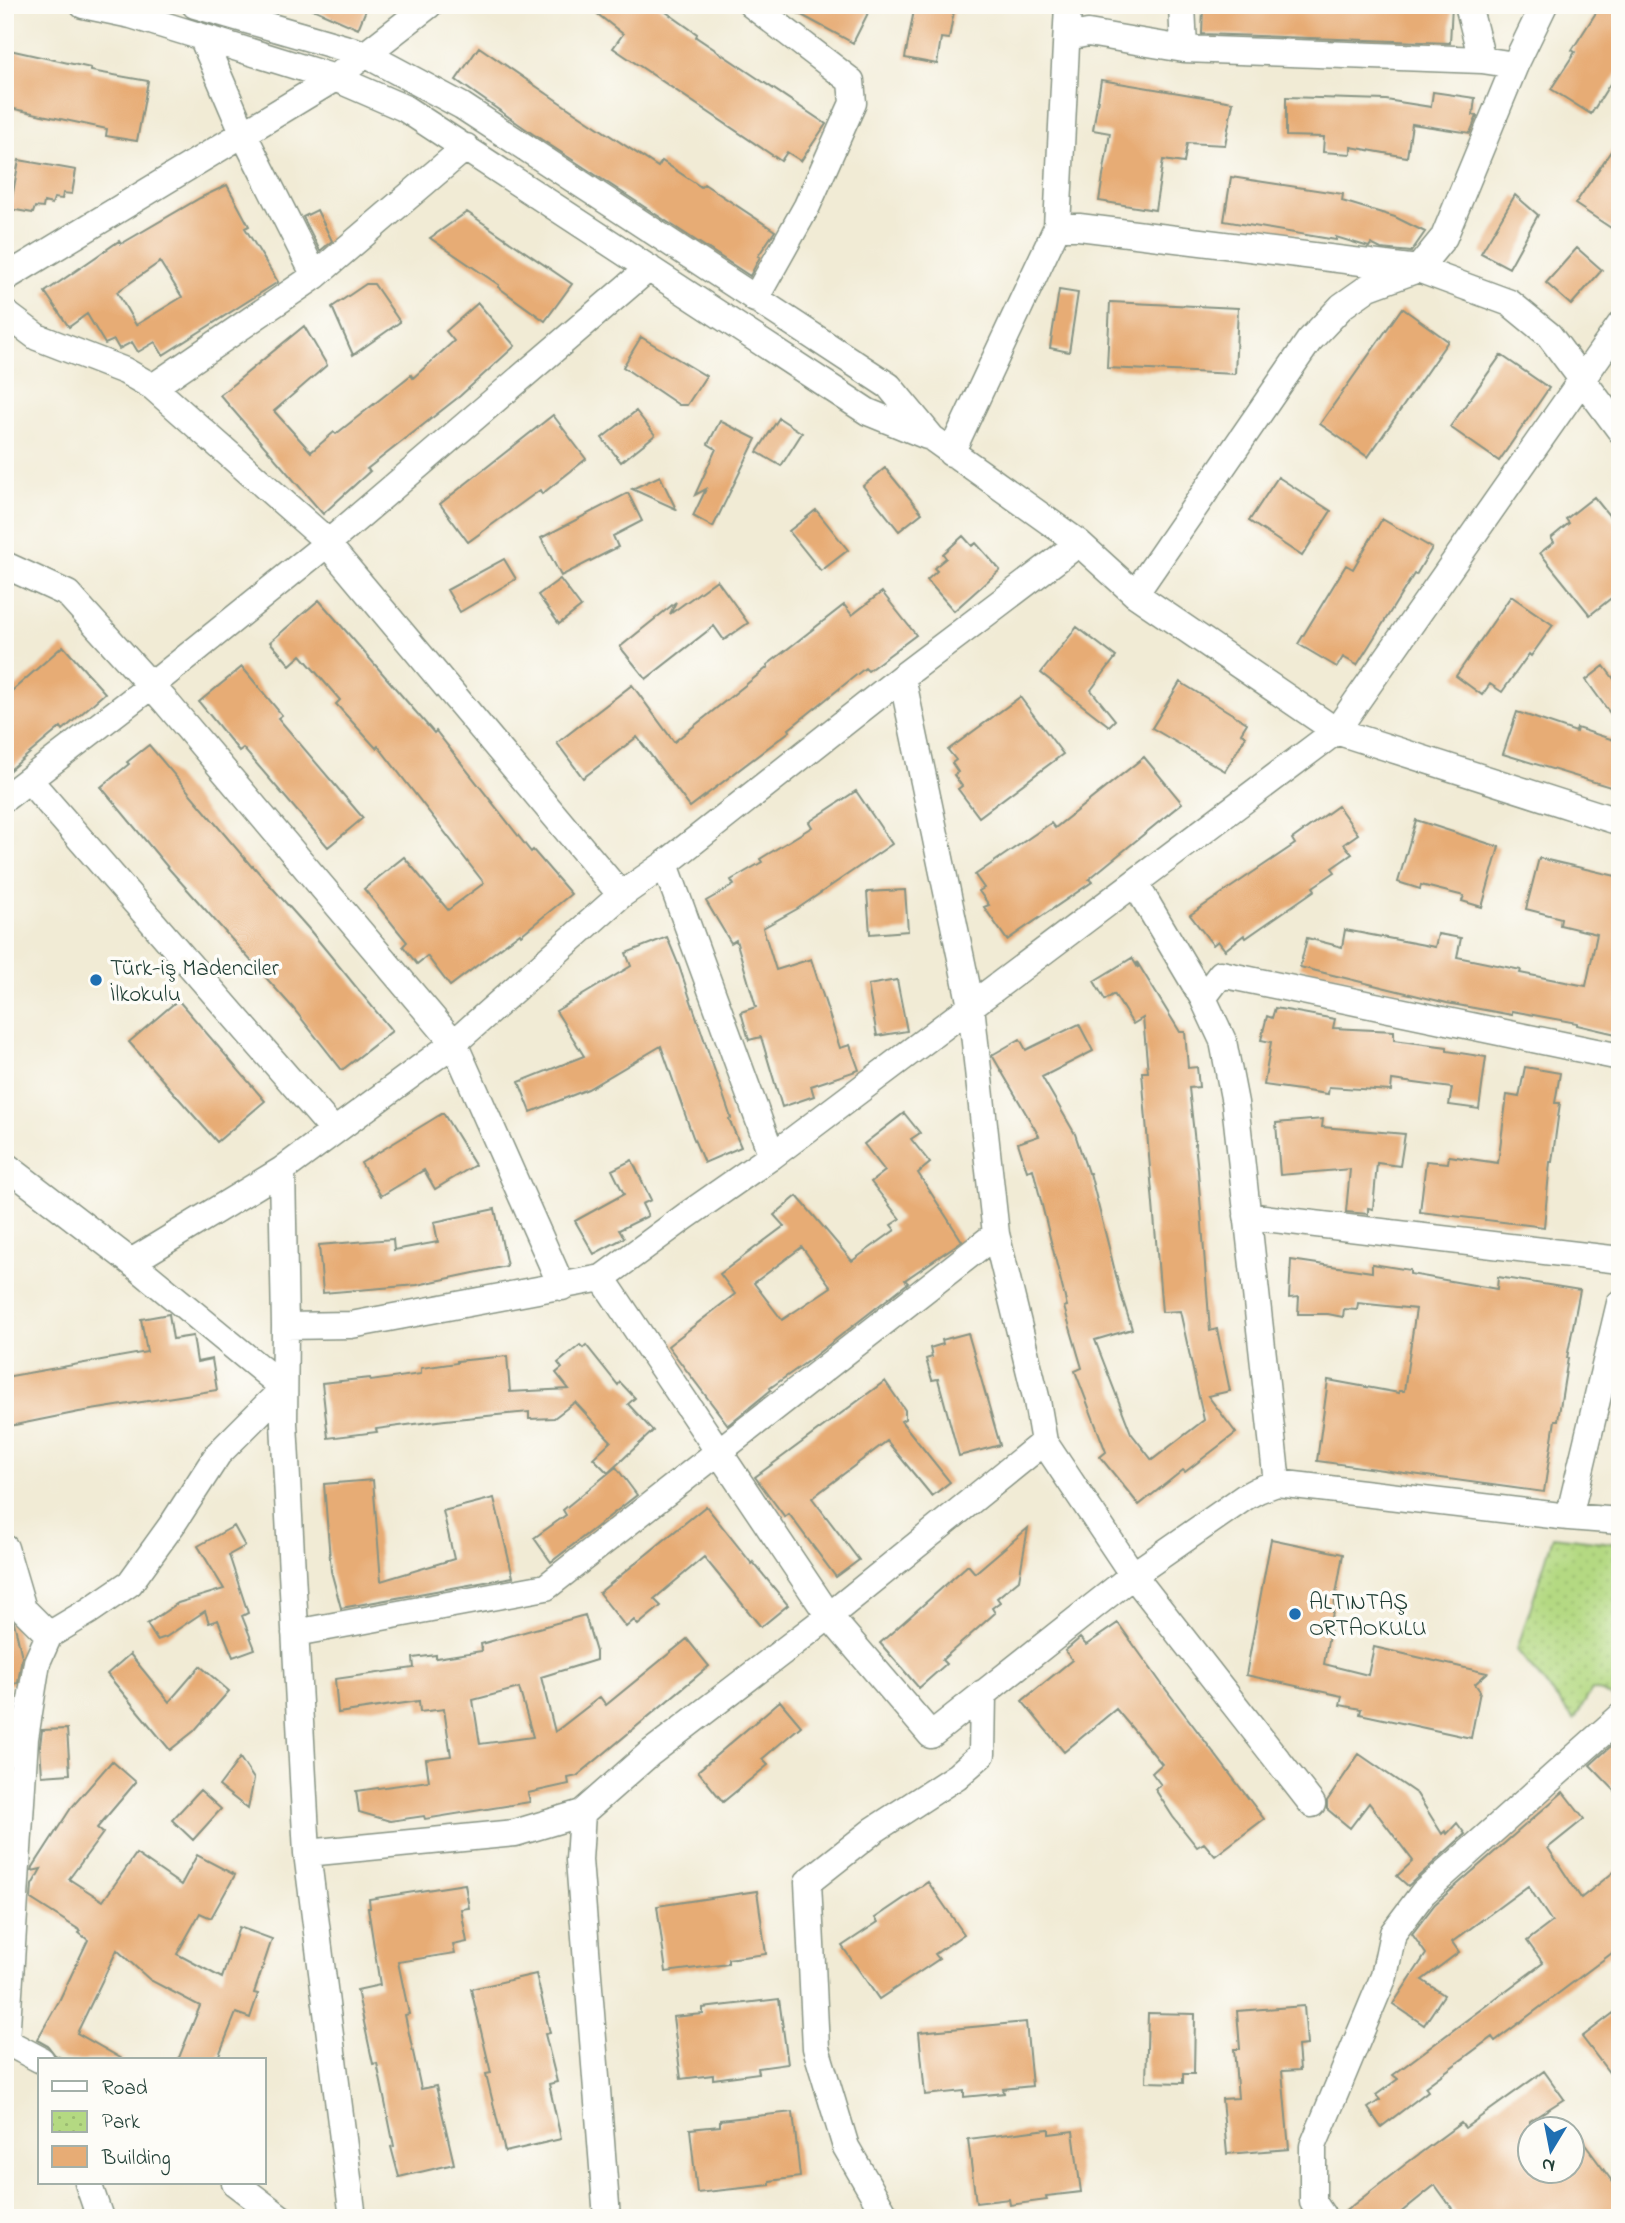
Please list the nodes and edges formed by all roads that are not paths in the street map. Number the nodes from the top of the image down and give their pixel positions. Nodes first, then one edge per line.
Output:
1 (83, 5) edge
2 (195, 5) edge
3 (429, 5) edge
4 (1068, 5) edge
5 (1182, 5) edge
6 (1468, 5) edge
7 (1544, 5) edge
8 (763, 9) edge
9 (202, 37) junction
10 (1067, 37) junction
11 (1184, 49) junction
12 (365, 54) junction
13 (1482, 60) junction
14 (1515, 65) junction
15 (335, 78) junction
16 (244, 135) junction
17 (466, 147) junction
18 (1057, 227) junction
19 (649, 268) junction
20 (1418, 269) junction
21 (315, 276) junction
22 (5, 278) edge
23 (755, 299) junction
24 (5, 313) edge
25 (1620, 325) edge
26 (1582, 379) junction
27 (153, 387) junction
28 (1620, 430) edge
29 (942, 445) junction
30 (328, 543) junction
31 (1079, 543) junction
32 (5, 565) edge
33 (1135, 594) junction
34 (902, 677) junction
35 (152, 685) junction
36 (1335, 731) junction
37 (29, 780) junction
38 (5, 798) edge
39 (1620, 822) edge
40 (665, 864) junction
41 (1135, 883) junction
42 (621, 895) junction
43 (1203, 998) junction
44 (971, 1006) junction
45 (454, 1042) junction
46 (1620, 1057) edge
47 (334, 1131) junction
48 (772, 1156) junction
49 (5, 1165) edge
50 (282, 1170) junction
51 (1247, 1216) junction
52 (996, 1234) junction
53 (1620, 1260) edge
54 (131, 1262) junction
55 (602, 1278) junction
56 (562, 1287) junction
57 (1620, 1303) edge
58 (285, 1326) junction
59 (284, 1388) junction
60 (1044, 1442) junction
61 (718, 1452) junction
62 (1277, 1483) junction
63 (1569, 1517) junction
64 (1620, 1521) edge
65 (7, 1565) edge
66 (1133, 1575) junction
67 (829, 1616) junction
68 (295, 1633) junction
69 (49, 1634) junction
70 (983, 1693) junction
71 (1620, 1717) edge
72 (1312, 1804) dead end
73 (582, 1813) junction
74 (307, 1853) junction
75 (6, 2041) edge
76 (38, 2058) edge
77 (88, 2184) edge
78 (236, 2184) edge
79 (100, 2218) edge
80 (281, 2218) edge
81 (353, 2218) edge
82 (607, 2218) edge
83 (887, 2218) edge
84 (1324, 2218) edge

1 - 9 street
2 - 12 street
3 - 12 street
4 - 10 street
5 - 11 street
6 - 13 street
7 - 14 street
8 - 23 street
9 - 15 street
9 - 16 street
10 - 11 street
10 - 18 street
11 - 13 street
12 - 15 street
12 - 23 street
13 - 14 street
14 - 20 street
15 - 16 street
15 - 17 street
16 - 21 street
16 - 22 street
17 - 19 street
17 - 21 street
18 - 20 street
18 - 29 street
19 - 29 street
19 - 30 street
20 - 26 street
20 - 33 street
21 - 27 street
23 - 29 street
24 - 27 street
25 - 26 street
26 - 28 street
26 - 36 street
27 - 30 street
29 - 31 street
30 - 35 street
30 - 42 street
31 - 33 street
31 - 34 street
32 - 35 street
33 - 36 street
34 - 40 street
34 - 44 street
35 - 37 street
35 - 45 street
36 - 39 street
36 - 41 street
37 - 38 street
37 - 47 street
40 - 42 street
40 - 48 street
41 - 43 street
41 - 44 street
42 - 45 street
43 - 46 street
43 - 51 street
44 - 48 street
44 - 52 street
45 - 47 street
45 - 56 street
47 - 50 street
48 - 55 street
49 - 54 street
50 - 54 street
50 - 58 street
51 - 53 street
51 - 62 street
52 - 60 street
52 - 61 street
54 - 59 street
55 - 56 street
55 - 61 street
56 - 58 street
57 - 63 street
58 - 59 street
59 - 68 street
59 - 69 street
60 - 66 street
60 - 67 street
61 - 67 street
61 - 68 street
62 - 63 street
62 - 66 street
63 - 64 street
65 - 69 street
66 - 70 street
66 - 72 street
67 - 70 street
67 - 73 street
68 - 74 street
69 - 75 street
70 - 83 street
71 - 84 street
73 - 74 street
73 - 82 street
74 - 81 street
75 - 76 street
77 - 79 street
78 - 80 street

